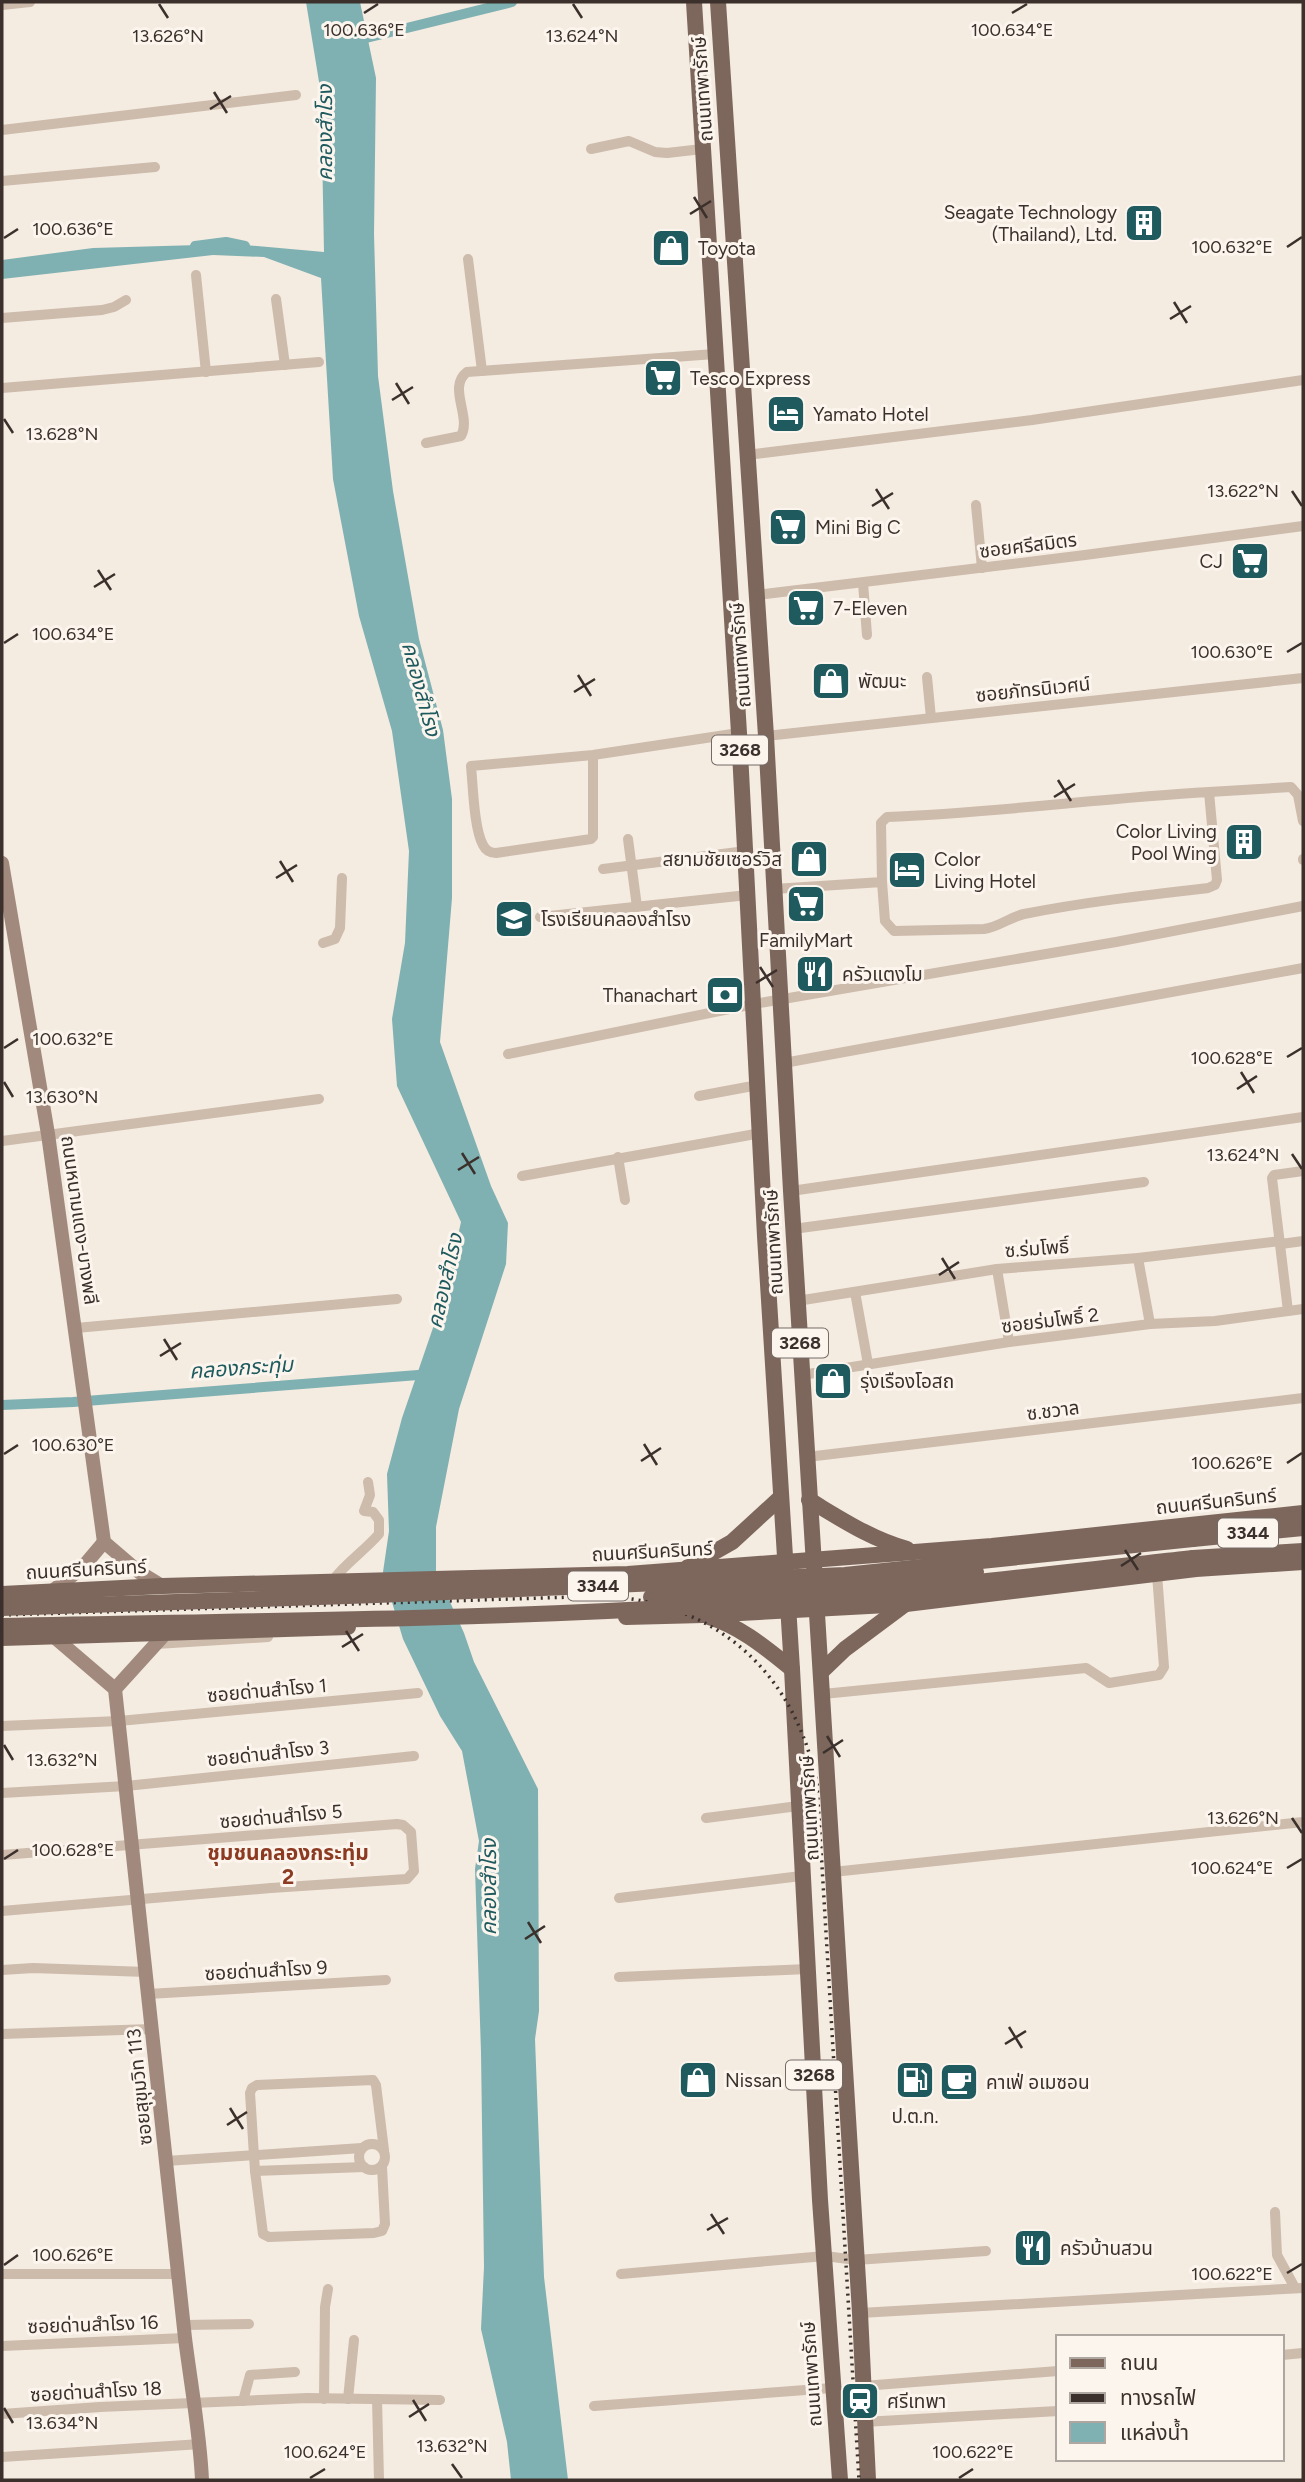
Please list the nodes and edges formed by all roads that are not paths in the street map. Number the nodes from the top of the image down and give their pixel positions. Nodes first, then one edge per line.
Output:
1 (30, 2) edge
2 (694, 2) edge
3 (718, 2) edge
4 (2, 5) edge
5 (296, 95) dead end
6 (2, 130) edge
7 (591, 149) dead end
8 (702, 149) junction
9 (155, 167) dead end
10 (2, 181) edge
11 (468, 259) dead end
12 (196, 275) dead end
13 (276, 299) dead end
14 (126, 300) dead end
15 (737, 314) junction
16 (2, 318) edge
17 (713, 318) junction
18 (715, 354) junction
19 (319, 362) dead end
20 (285, 365) junction
21 (482, 371) junction
22 (206, 372) junction
23 (1303, 380) edge
24 (2, 388) edge
25 (425, 443) dead end
26 (747, 455) junction
27 (976, 505) dead end
28 (1303, 526) edge
29 (982, 568) junction
30 (863, 583) junction
31 (757, 595) junction
32 (867, 635) dead end
33 (928, 677) dead end
34 (1303, 678) edge
35 (931, 718) junction
36 (739, 733) junction
37 (766, 736) junction
38 (593, 755) junction
39 (1209, 792) junction
40 (1303, 821) edge
41 (628, 839) dead end
42 (746, 851) junction
43 (2, 863) edge
44 (631, 866) junction
45 (603, 869) dead end
46 (342, 878) dead end
47 (883, 882) junction
48 (3, 883) edge
49 (774, 889) junction
50 (748, 895) junction
51 (1303, 906) edge
52 (637, 907) junction
53 (540, 917) dead end
54 (323, 943) dead end
55 (1303, 968) edge
56 (780, 1000) junction
57 (754, 1004) junction
58 (508, 1054) dead end
59 (784, 1063) junction
60 (758, 1085) junction
61 (699, 1096) dead end
62 (319, 1099) dead end
63 (1303, 1117) edge
64 (761, 1133) junction
65 (48, 1134) junction
66 (2, 1141) edge
67 (618, 1157) junction
68 (1303, 1171) edge
69 (523, 1176) dead end
70 (1144, 1182) dead end
71 (791, 1191) junction
72 (625, 1200) dead end
73 (793, 1229) junction
74 (1303, 1241) edge
75 (1280, 1243) junction
76 (1138, 1258) junction
77 (997, 1269) junction
78 (855, 1292) junction
79 (397, 1299) dead end
80 (797, 1301) junction
81 (1303, 1309) edge
82 (1288, 1311) junction
83 (1150, 1324) junction
84 (76, 1328) junction
85 (1009, 1342) junction
86 (868, 1364) junction
87 (802, 1376) junction
88 (1303, 1398) edge
89 (807, 1457) junction
90 (368, 1482) dead end
91 (780, 1499) junction
92 (810, 1500) junction
93 (1303, 1513) edge
94 (1303, 1528) edge
95 (104, 1542) junction
96 (992, 1546) junction
97 (1303, 1551) edge
98 (917, 1552) junction
99 (813, 1561) junction
100 (1303, 1562) edge
101 (784, 1563) junction
102 (679, 1571) junction
103 (976, 1572) junction
104 (628, 1574) junction
105 (1157, 1574) junction
106 (155, 1582) junction
107 (815, 1587) junction
108 (785, 1589) junction
109 (51, 1592) junction
110 (999, 1592) junction
111 (2, 1594) edge
112 (651, 1597) junction
113 (906, 1604) junction
114 (2, 1608) edge
115 (817, 1610) junction
116 (787, 1611) junction
117 (704, 1615) junction
118 (629, 1617) junction
119 (2, 1626) edge
120 (347, 1632) dead end
121 (53, 1636) junction
122 (2, 1638) edge
123 (160, 1639) junction
124 (792, 1670) junction
125 (821, 1672) junction
126 (115, 1689) junction
127 (418, 1693) dead end
128 (823, 1694) junction
129 (119, 1721) junction
130 (2, 1726) edge
131 (414, 1756) dead end
132 (126, 1786) junction
133 (2, 1793) edge
134 (798, 1806) junction
135 (706, 1818) dead end
136 (1303, 1822) edge
137 (132, 1846) junction
138 (2, 1855) edge
139 (833, 1872) junction
140 (802, 1876) junction
141 (618, 1898) dead end
142 (138, 1901) junction
143 (2, 1911) edge
144 (808, 1969) junction
145 (2, 1970) edge
146 (146, 1972) junction
147 (619, 1977) dead end
148 (386, 1980) dead end
149 (148, 1994) junction
150 (152, 2029) junction
151 (2, 2034) edge
152 (362, 2148) junction
153 (384, 2150) junction
154 (254, 2154) junction
155 (166, 2161) junction
156 (364, 2167) junction
157 (382, 2167) junction
158 (255, 2171) junction
159 (1275, 2212) dead end
160 (986, 2251) dead end
161 (825, 2256) junction
162 (856, 2260) junction
163 (2, 2274) edge
164 (178, 2274) junction
165 (621, 2274) dead end
166 (1299, 2288) edge
167 (328, 2289) dead end
168 (860, 2314) junction
169 (249, 2324) dead end
170 (184, 2331) junction
171 (354, 2340) dead end
172 (2, 2346) edge
173 (1303, 2353) edge
174 (1284, 2355) edge
175 (1056, 2371) edge
176 (295, 2372) dead end
177 (863, 2386) junction
178 (832, 2388) junction
179 (324, 2399) junction
180 (348, 2399) junction
181 (377, 2399) junction
182 (440, 2400) dead end
183 (243, 2401) junction
184 (192, 2403) junction
185 (594, 2406) dead end
186 (1056, 2411) edge
187 (2, 2414) edge
188 (864, 2422) junction
189 (201, 2444) junction
190 (2, 2458) edge
191 (202, 2480) edge
192 (379, 2480) edge
193 (840, 2480) edge
194 (867, 2480) edge

1 - 4 street
2 - 8 main road, ถนนเทพารักษ์ / 3268
3 - 15 main road, ถนนเทพารักษ์ / 3268
5 - 6 street
7 - 8 street
8 - 17 main road, ถนนเทพารักษ์ / 3268
9 - 10 street
11 - 21 street
12 - 22 street
13 - 20 street
14 - 16 street
15 - 17 main road
15 - 26 main road, ถนนเทพารักษ์ / 3268
17 - 18 main road, ถนนเทพารักษ์ / 3268
18 - 21 street
18 - 36 main road, ถนนเทพารักษ์ / 3268
19 - 20 street
20 - 22 street
21 - 25 street
22 - 24 street
23 - 26 street
26 - 31 main road, ถนนเทพารักษ์ / 3268
27 - 29 street
28 - 29 street, ซอยศรีสมิตร
29 - 30 street, ซอยศรีสมิตร
30 - 31 street, ซอยศรีสมิตร
30 - 32 street
31 - 37 main road, ถนนเทพารักษ์ / 3268
33 - 35 street
34 - 35 street, ซอยภัทรนิเวศน์
35 - 37 street, ซอยภัทรนิเวศน์
36 - 38 street
36 - 42 main road, ถนนเทพารักษ์ / 3268
37 - 49 main road, ถนนเทพารักษ์ / 3268
38 - 38 street
39 - 40 street
39 - 47 street
39 - 47 street
41 - 44 street
42 - 44 street
42 - 50 main road, ถนนเทพารักษ์ / 3268
43 - 48 main road, ถนนหนามแดง-บางพลี
44 - 45 street
44 - 52 street
46 - 54 street
47 - 49 street
48 - 65 main road, ถนนหนามแดง-บางพลี
49 - 56 main road, ถนนเทพารักษ์ / 3268
50 - 52 street
50 - 57 main road, ถนนเทพารักษ์ / 3268
51 - 56 street
52 - 53 street
55 - 59 street
56 - 57 street
56 - 59 main road, ถนนเทพารักษ์ / 3268
57 - 58 street
57 - 60 main road, ถนนเทพารักษ์ / 3268
59 - 71 main road, ถนนเทพารักษ์ / 3268
60 - 61 street
60 - 64 main road, ถนนเทพารักษ์ / 3268
62 - 65 street
63 - 71 street
64 - 67 street
64 - 91 main road, ถนนเทพารักษ์ / 3268
65 - 66 street
65 - 84 main road, ถนนหนามแดง-บางพลี
67 - 69 street
67 - 72 street
68 - 75 street
70 - 73 street
71 - 73 main road, ถนนเทพารักษ์ / 3268
73 - 80 main road, ถนนเทพารักษ์ / 3268
74 - 75 street, ซ.ร่มโพธิ์
75 - 76 street, ซ.ร่มโพธิ์
75 - 82 street
76 - 77 street, ซ.ร่มโพธิ์
76 - 83 street
77 - 78 street, ซ.ร่มโพธิ์
77 - 85 street
78 - 80 street, ซ.ร่มโพธิ์
78 - 86 street
79 - 84 street
80 - 87 main road, ถนนเทพารักษ์ / 3268
81 - 82 street, ซอยร่มโพธิ์ 2
82 - 83 street, ซอยร่มโพธิ์ 2
83 - 85 street, ซอยร่มโพธิ์ 2
84 - 95 main road, ถนนหนามแดง-บางพลี
85 - 86 street, ซอยร่มโพธิ์ 2
86 - 87 street, ซอยร่มโพธิ์ 2
87 - 89 main road, ถนนเทพารักษ์ / 3268
88 - 89 street, ซ.ชวาล
89 - 92 main road, ถนนเทพารักษ์ / 3268
90 - 106 street
91 - 101 main road, ถนนเทพารักษ์ / 3268
91 - 102 main road
92 - 98 main road
92 - 99 main road, ถนนเทพารักษ์ / 3268
93 - 96 main road, ถนนศรีนครินทร์ / 3344
94 - 114 main road, ถนนศรีนครินทร์ / 3344, bridge
95 - 106 main road
95 - 109 main road
96 - 98 main road, ถนนศรีนครินทร์ / 3344
96 - 103 main road
97 - 119 main road, 3344, bridge
98 - 99 main road, ถนนศรีนครินทร์ / 3344
99 - 101 main road, ถนนศรีนครินทร์ / 3344
99 - 107 main road, ถนนเทพารักษ์ / 3268
100 - 105 main road, 3344
101 - 102 main road, ถนนศรีนครินทร์ / 3344
101 - 108 main road, ถนนเทพารักษ์ / 3268
102 - 104 main road, ถนนศรีนครินทร์ / 3344
103 - 107 main road
103 - 110 main road
104 - 106 main road, ถนนศรีนครินทร์ / 3344
104 - 112 main road
105 - 110 main road, 3344
105 - 128 street
106 - 109 main road, ถนนศรีนครินทร์ / 3344
107 - 108 main road
107 - 115 main road, ถนนเทพารักษ์ / 3268
108 - 112 main road
108 - 116 main road, ถนนเทพารักษ์ / 3268
109 - 111 main road, ถนนศรีนครินทร์ / 3344
110 - 113 main road, 3344
112 - 118 main road
113 - 115 main road, 3344
113 - 125 main road
115 - 116 main road, 3344
115 - 125 main road, ถนนเทพารักษ์ / 3268
116 - 117 main road, 3344
116 - 124 main road, ถนนเทพารักษ์ / 3268
117 - 118 main road, 3344
117 - 124 main road
118 - 123 main road, 3344
120 - 123 street
121 - 122 main road, 3344
121 - 123 main road, 3344
121 - 126 main road
123 - 126 main road
124 - 134 main road, ถนนเทพารักษ์ / 3268
125 - 128 main road, ถนนเทพารักษ์ / 3268
126 - 129 main road, ซอยสุขุมวิท 113
127 - 129 street, ซอยด่านสำโรง 1
128 - 139 main road, ถนนเทพารักษ์ / 3268
129 - 130 street, ซอยด่านสำโรง 1
129 - 132 main road, ซอยสุขุมวิท 113
131 - 132 street, ซอยด่านสำโรง 3
132 - 133 street, ซอยด่านสำโรง 3
132 - 137 main road, ซอยสุขุมวิท 113
134 - 135 street
134 - 140 main road, ถนนเทพารักษ์ / 3268
136 - 139 street
137 - 138 street
137 - 142 main road, ซอยสุขุมวิท 113
137 - 142 street, ซอยด่านสำโรง 5
139 - 162 main road, ถนนเทพารักษ์ / 3268
140 - 141 street
140 - 144 main road, ถนนเทพารักษ์ / 3268
142 - 143 street
142 - 146 main road, ซอยสุขุมวิท 113
144 - 147 street
144 - 161 main road, ถนนเทพารักษ์ / 3268
145 - 146 street
146 - 149 main road, ซอยสุขุมวิท 113
148 - 149 street, ซอยด่านสำโรง 9
149 - 150 main road, ซอยสุขุมวิท 113
150 - 151 street
150 - 155 main road, ซอยสุขุมวิท 113
152 - 153 street
152 - 154 street
152 - 156 street
153 - 154 street
153 - 157 street
154 - 155 street
154 - 158 street
155 - 164 main road, ซอยสุขุมวิท 113
156 - 157 street
156 - 158 street
157 - 158 street
159 - 166 street
160 - 162 street
161 - 162 street
161 - 165 street
161 - 178 main road, ถนนเทพารักษ์ / 3268
162 - 168 main road, ถนนเทพารักษ์ / 3268
163 - 164 street
164 - 170 main road, ซอยสุขุมวิท 113
166 - 168 street
167 - 179 street
168 - 177 main road, ถนนเทพารักษ์ / 3268
169 - 170 street, ซอยด่านสำโรง 16
170 - 172 street, ซอยด่านสำโรง 16
170 - 184 main road, ซอยสุขุมวิท 113
171 - 180 street
173 - 174 street
175 - 177 street
176 - 183 street
177 - 188 main road, ถนนเทพารักษ์ / 3268
178 - 185 street
178 - 193 main road, ถนนเทพารักษ์ / 3268
179 - 180 street, ซอยด่านสำโรง 18
179 - 183 street, ซอยด่านสำโรง 18
180 - 181 street, ซอยด่านสำโรง 18
181 - 182 street, ซอยด่านสำโรง 18
181 - 192 street
183 - 184 street, ซอยด่านสำโรง 18
184 - 187 street, ซอยด่านสำโรง 18
184 - 189 main road, ซอยสุขุมวิท 113
186 - 188 street
188 - 194 main road, ถนนเทพารักษ์ / 3268
189 - 190 street
189 - 191 main road, ซอยสุขุมวิท 113

